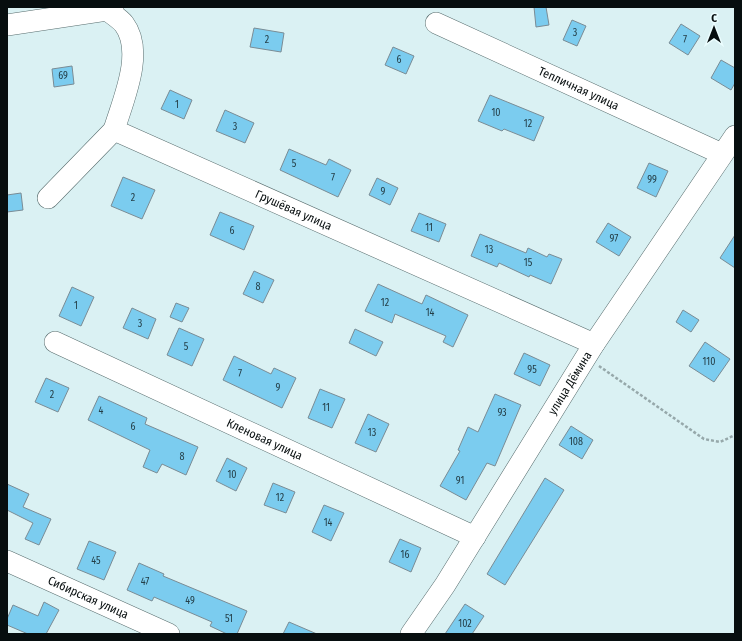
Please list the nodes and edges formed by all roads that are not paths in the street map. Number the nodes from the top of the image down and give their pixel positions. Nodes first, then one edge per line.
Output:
1 (110, 9) edge
2 (436, 23) dead end
3 (7, 25) edge
4 (114, 130) junction
5 (735, 136) edge
6 (722, 154) junction
7 (48, 198) dead end
8 (55, 342) dead end
9 (590, 350) junction
10 (474, 537) junction
11 (7, 561) edge
12 (169, 634) edge
13 (411, 634) edge

1 - 3 street
1 - 4 street
2 - 6 street, Тепличная улица
4 - 7 street
4 - 9 street, Грушёвая улица
5 - 6 street, улица Дёмина
6 - 9 street, улица Дёмина
8 - 10 street, Кленовая улица
9 - 10 street, улица Дёмина
10 - 13 street, улица Дёмина
11 - 12 street, Сибирская улица

